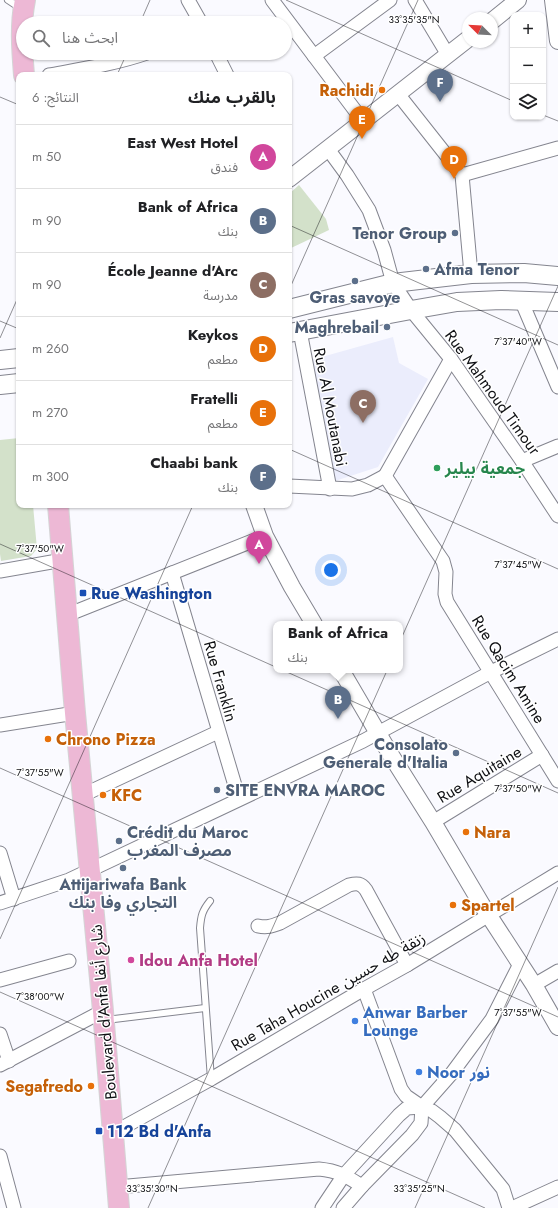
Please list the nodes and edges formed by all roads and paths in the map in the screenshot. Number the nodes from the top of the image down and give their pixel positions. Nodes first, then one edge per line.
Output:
1 (188, 0) edge
2 (272, 0) edge
3 (390, 0) edge
4 (415, 0) edge
5 (518, 0) edge
6 (553, 0) edge
7 (19, 4) edge
8 (20, 16) edge
9 (197, 16) edge
10 (284, 16) edge
11 (498, 16) edge
12 (292, 27) edge
13 (557, 30) edge
14 (462, 44) edge
15 (448, 55) junction
16 (314, 56) junction
17 (23, 60) edge
18 (126, 60) edge
19 (220, 60) edge
20 (24, 72) edge
21 (67, 72) edge
22 (226, 72) edge
23 (398, 94) junction
24 (363, 121) junction
25 (558, 148) edge
26 (328, 149) junction
27 (292, 173) edge
28 (462, 175) junction
29 (470, 274) junction
30 (558, 276) edge
31 (394, 283) junction
32 (520, 300) junction
33 (558, 302) edge
34 (292, 308) edge
35 (411, 310) junction
36 (294, 332) edge
37 (16, 358) edge
38 (0, 360) edge
39 (451, 360) junction
40 (16, 383) edge
41 (0, 385) edge
42 (558, 387) edge
43 (558, 446) edge
44 (522, 461) junction
45 (385, 476) junction
46 (292, 486) edge
47 (330, 489) junction
48 (58, 508) edge
49 (255, 508) edge
50 (558, 516) edge
51 (265, 536) junction
52 (63, 560) junction
53 (0, 570) edge
54 (172, 573) junction
55 (67, 615) junction
56 (312, 621) edge
57 (558, 639) edge
58 (491, 672) junction
59 (344, 673) edge
60 (75, 713) junction
61 (0, 725) edge
62 (218, 732) junction
63 (378, 733) junction
64 (542, 755) junction
65 (558, 781) edge
66 (83, 795) junction
67 (239, 799) junction
68 (433, 822) junction
69 (0, 853) edge
70 (90, 870) junction
71 (558, 873) edge
72 (14, 899) junction
73 (210, 901) dead end
74 (0, 903) edge
75 (489, 916) junction
76 (258, 926) dead end
77 (69, 961) dead end
78 (407, 964) junction
79 (520, 964) junction
80 (558, 971) edge
81 (0, 980) edge
82 (534, 986) junction
83 (364, 989) junction
84 (206, 1008) junction
85 (104, 1016) junction
86 (558, 1027) edge
87 (0, 1034) edge
88 (4, 1063) edge
89 (211, 1079) junction
90 (422, 1107) junction
91 (113, 1133) junction
92 (0, 1156) edge
93 (344, 1175) junction
94 (362, 1186) junction
95 (117, 1187) junction
96 (558, 1187) edge
97 (14, 1208) edge
98 (119, 1208) edge
99 (322, 1208) edge
100 (343, 1208) edge
101 (509, 1208) edge
102 (512, 1208) edge

1 - 9 street
2 - 10 street
3 - 16 street
4 - 15 street
5 - 11 street
6 - 13 street
7 - 8 main road
12 - 16 street
14 - 15 street
15 - 23 street
16 - 24 street
17 - 20 main road
18 - 21 street
19 - 22 street
23 - 24 street
23 - 28 street
24 - 26 street
25 - 28 street
26 - 27 street
26 - 31 street, Rue Mahmoud Timour
28 - 29 street
29 - 30 main road
29 - 31 main road
31 - 34 main road
31 - 35 street, Rue Mahmoud Timour
32 - 33 main road
32 - 35 main road
32 - 42 street
35 - 36 main road
35 - 39 street, Rue Mahmoud Timour
36 - 47 street, Rue Al Moutanabi
37 - 38 main road
39 - 44 street, Rue Mahmoud Timour
39 - 45 street
40 - 41 main road
43 - 44 street
44 - 50 street, Rue Mahmoud Timour
45 - 47 street
45 - 58 street, Rue Qacim Amine
46 - 47 street
48 - 52 main road, Boulevard d'Anfa شارع أنفا
49 - 51 street
51 - 54 street
51 - 56 street
52 - 53 street
52 - 55 main road, Boulevard d'Anfa شارع أنفا
54 - 55 street
54 - 62 street, Rue Franklin
55 - 60 main road, Boulevard d'Anfa شارع أنفا
57 - 58 street
58 - 63 street
58 - 64 street, Rue Qacim Amine
59 - 63 street
60 - 61 street
60 - 66 main road, Boulevard d'Anfa شارع أنفا
62 - 66 street
62 - 67 street, Rue Franklin
63 - 67 street
63 - 68 street
64 - 65 street, Rue Qacim Amine
64 - 68 street, Rue Aquitaine
66 - 70 main road, Boulevard d'Anfa شارع أنفا
67 - 70 street
68 - 75 street
69 - 72 street
70 - 72 street
70 - 85 main road, Boulevard d'Anfa شارع أنفا
71 - 75 street, Rue Taha Houcine زنقة طه حسين
72 - 74 street
73 - 84 lane
75 - 78 street, Rue Taha Houcine زنقة طه حسين
75 - 79 street
76 - 78 street
77 - 81 street
78 - 83 street, Rue Taha Houcine زنقة طه حسين
79 - 82 street
79 - 90 street
80 - 82 street
82 - 86 street
83 - 89 street, Rue Taha Houcine زنقة طه حسين
83 - 90 street
84 - 85 lane
84 - 89 lane
85 - 88 street
85 - 91 main road, Boulevard d'Anfa شارع أنفا
87 - 88 street
89 - 91 street, Rue Taha Houcine زنقة طه حسين
90 - 93 street
90 - 94 street
90 - 101 street
91 - 95 main road, Boulevard d'Anfa شارع أنفا
92 - 97 street
93 - 94 street
93 - 95 street
93 - 99 street
94 - 100 street
95 - 98 main road, Boulevard d'Anfa شارع أنفا
96 - 102 street

